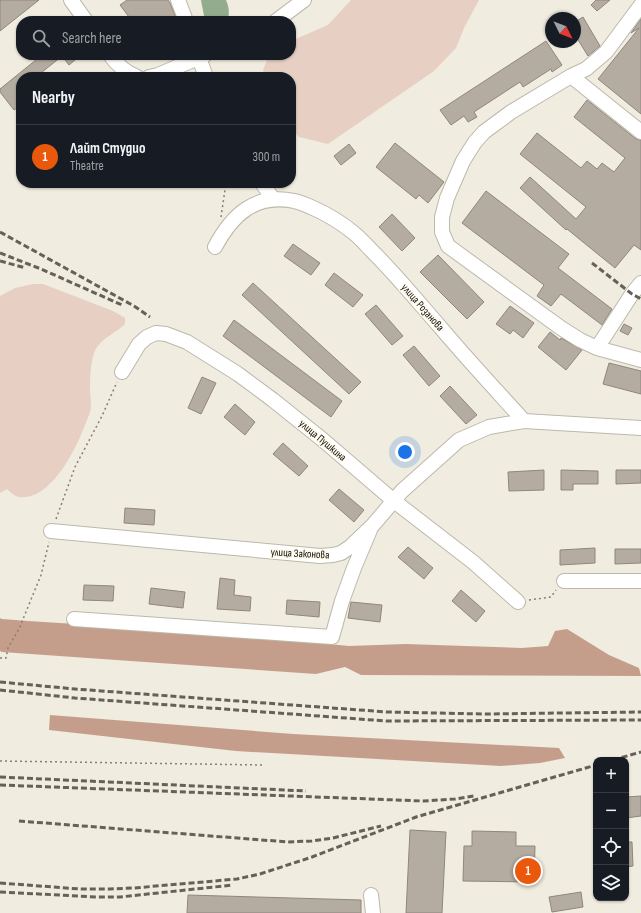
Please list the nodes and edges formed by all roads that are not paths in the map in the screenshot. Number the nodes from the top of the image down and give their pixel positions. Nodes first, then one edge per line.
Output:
1 (71, 0) edge
2 (178, 0) edge
3 (304, 0) edge
4 (640, 8) edge
5 (82, 16) edge
6 (184, 16) edge
7 (283, 16) edge
8 (114, 60) edge
9 (192, 60) edge
10 (202, 60) edge
11 (126, 72) edge
12 (163, 72) edge
13 (205, 72) edge
14 (571, 76) junction
15 (641, 132) edge
16 (265, 188) edge
17 (273, 199) junction
18 (215, 247) dead end
19 (641, 283) edge
20 (597, 348) junction
21 (641, 360) edge
22 (122, 372) road end
23 (524, 421) junction
24 (641, 428) edge
25 (394, 501) junction
26 (373, 524) junction
27 (51, 531) road end
28 (564, 581) road end
29 (641, 581) edge
30 (518, 602) road end
31 (74, 619) dead end
32 (371, 895) dead end
33 (374, 913) edge

1 - 5 street
2 - 6 street
3 - 7 street
4 - 14 street
8 - 11 street
9 - 12 street
10 - 13 street
14 - 15 street
14 - 20 street
16 - 17 street
17 - 18 street, улица Розанова
17 - 23 street, улица Розанова
19 - 20 street
20 - 21 street
22 - 25 street, улица Пушкина
23 - 24 street
23 - 25 street, улица Законова
25 - 26 street, улица Законова
25 - 30 street, улица Пушкина
26 - 27 street, улица Законова
26 - 31 street
28 - 29 street
32 - 33 street

